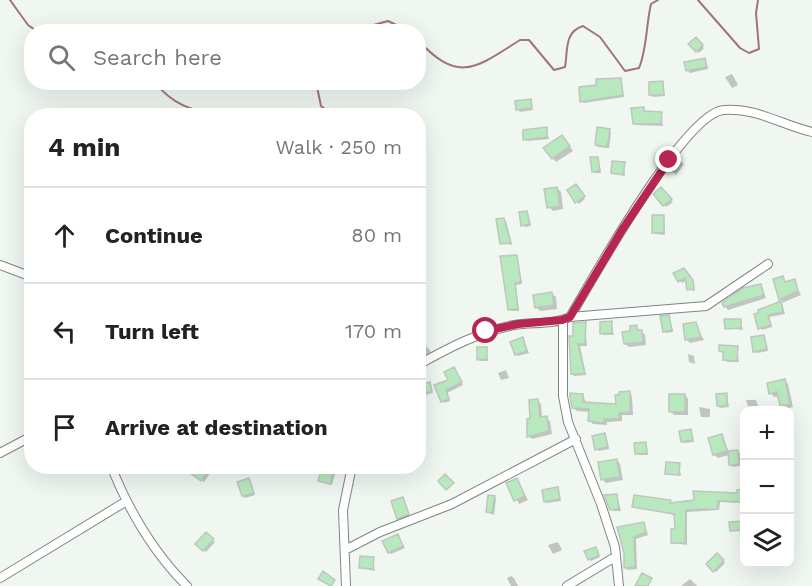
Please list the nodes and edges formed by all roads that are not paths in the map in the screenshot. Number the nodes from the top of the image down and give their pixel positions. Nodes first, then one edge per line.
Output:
1 (812, 132) edge
2 (768, 264) dead end
3 (0, 265) edge
4 (24, 274) edge
5 (566, 318) junction
6 (426, 360) edge
7 (576, 439) junction
8 (24, 440) edge
9 (0, 453) edge
10 (114, 474) edge
11 (350, 474) edge
12 (125, 502) junction
13 (345, 550) junction
14 (615, 557) junction
15 (0, 578) edge
16 (187, 586) edge
17 (346, 586) edge
18 (567, 586) edge
19 (620, 586) edge

1 - 5 street
2 - 5 street
3 - 4 street
5 - 6 street
5 - 7 street
7 - 13 street
7 - 14 street
8 - 9 street
10 - 12 street
11 - 13 street
12 - 15 street
12 - 16 street
13 - 17 street
14 - 18 street
14 - 19 street

